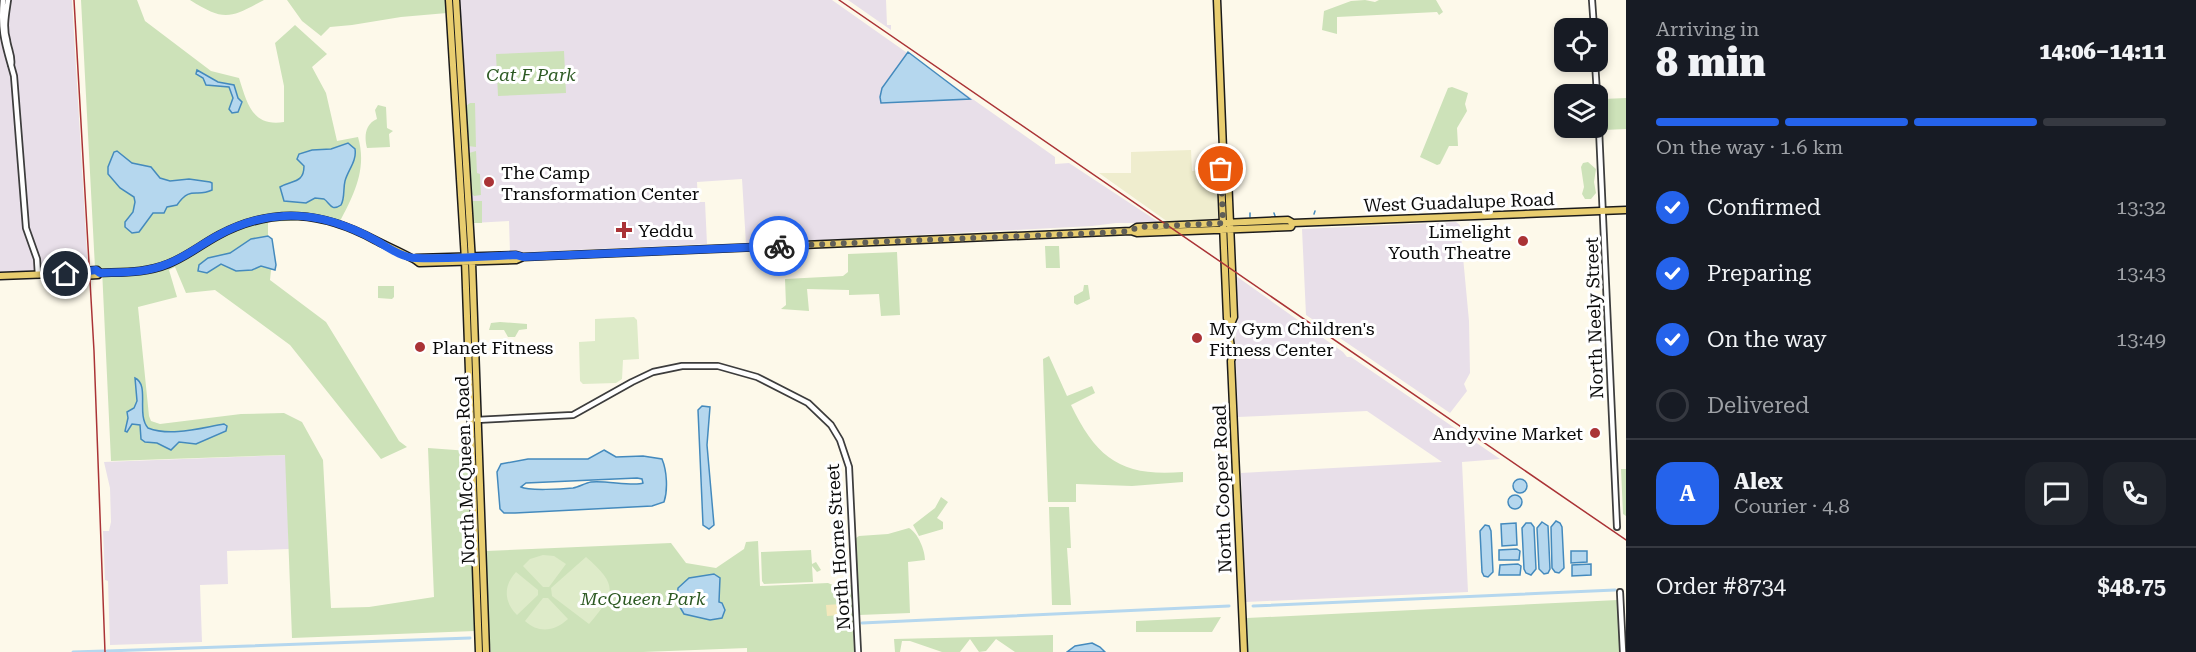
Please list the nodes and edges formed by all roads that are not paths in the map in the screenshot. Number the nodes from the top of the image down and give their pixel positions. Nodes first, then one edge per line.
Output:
1 (3, 0) edge
2 (8, 0) edge
3 (449, 0) edge
4 (456, 0) edge
5 (1217, 0) edge
6 (1592, 0) edge
7 (1593, 18) edge
8 (2, 41) edge
9 (1599, 138) edge
10 (463, 168) junction
11 (1626, 210) edge
12 (1603, 211) junction
13 (1227, 226) junction
14 (468, 260) junction
15 (38, 275) junction
16 (0, 276) edge
17 (467, 333) junction
18 (475, 347) junction
19 (474, 420) junction
20 (1617, 527) dead end
21 (1620, 592) dead end
22 (481, 636) junction
23 (479, 652) edge
24 (486, 652) edge
25 (858, 652) edge
26 (1244, 652) edge
27 (1623, 652) edge

1 - 8 street
2 - 8 street
3 - 10 main road, North McQueen Road
4 - 10 main road, North McQueen Road
5 - 13 main road, North Cooper Road
6 - 7 street
8 - 15 street
9 - 12 street, North Neely Street
10 - 14 main road, North McQueen Road
11 - 12 main road, West Guadalupe Road
12 - 13 main road, West Guadalupe Road
12 - 20 street, North Neely Street
13 - 14 main road, West Guadalupe Road
13 - 26 main road, North Cooper Road
14 - 15 main road, West Guadalupe Road
14 - 17 main road, North McQueen Road
14 - 18 main road, North McQueen Road
15 - 16 main road, West Guadalupe Road
17 - 18 main road
17 - 19 main road, North McQueen Road
18 - 19 main road, North McQueen Road
19 - 22 main road, North McQueen Road
19 - 25 street, North Horne Street
21 - 27 street
22 - 23 main road, North McQueen Road
22 - 24 main road, North McQueen Road

